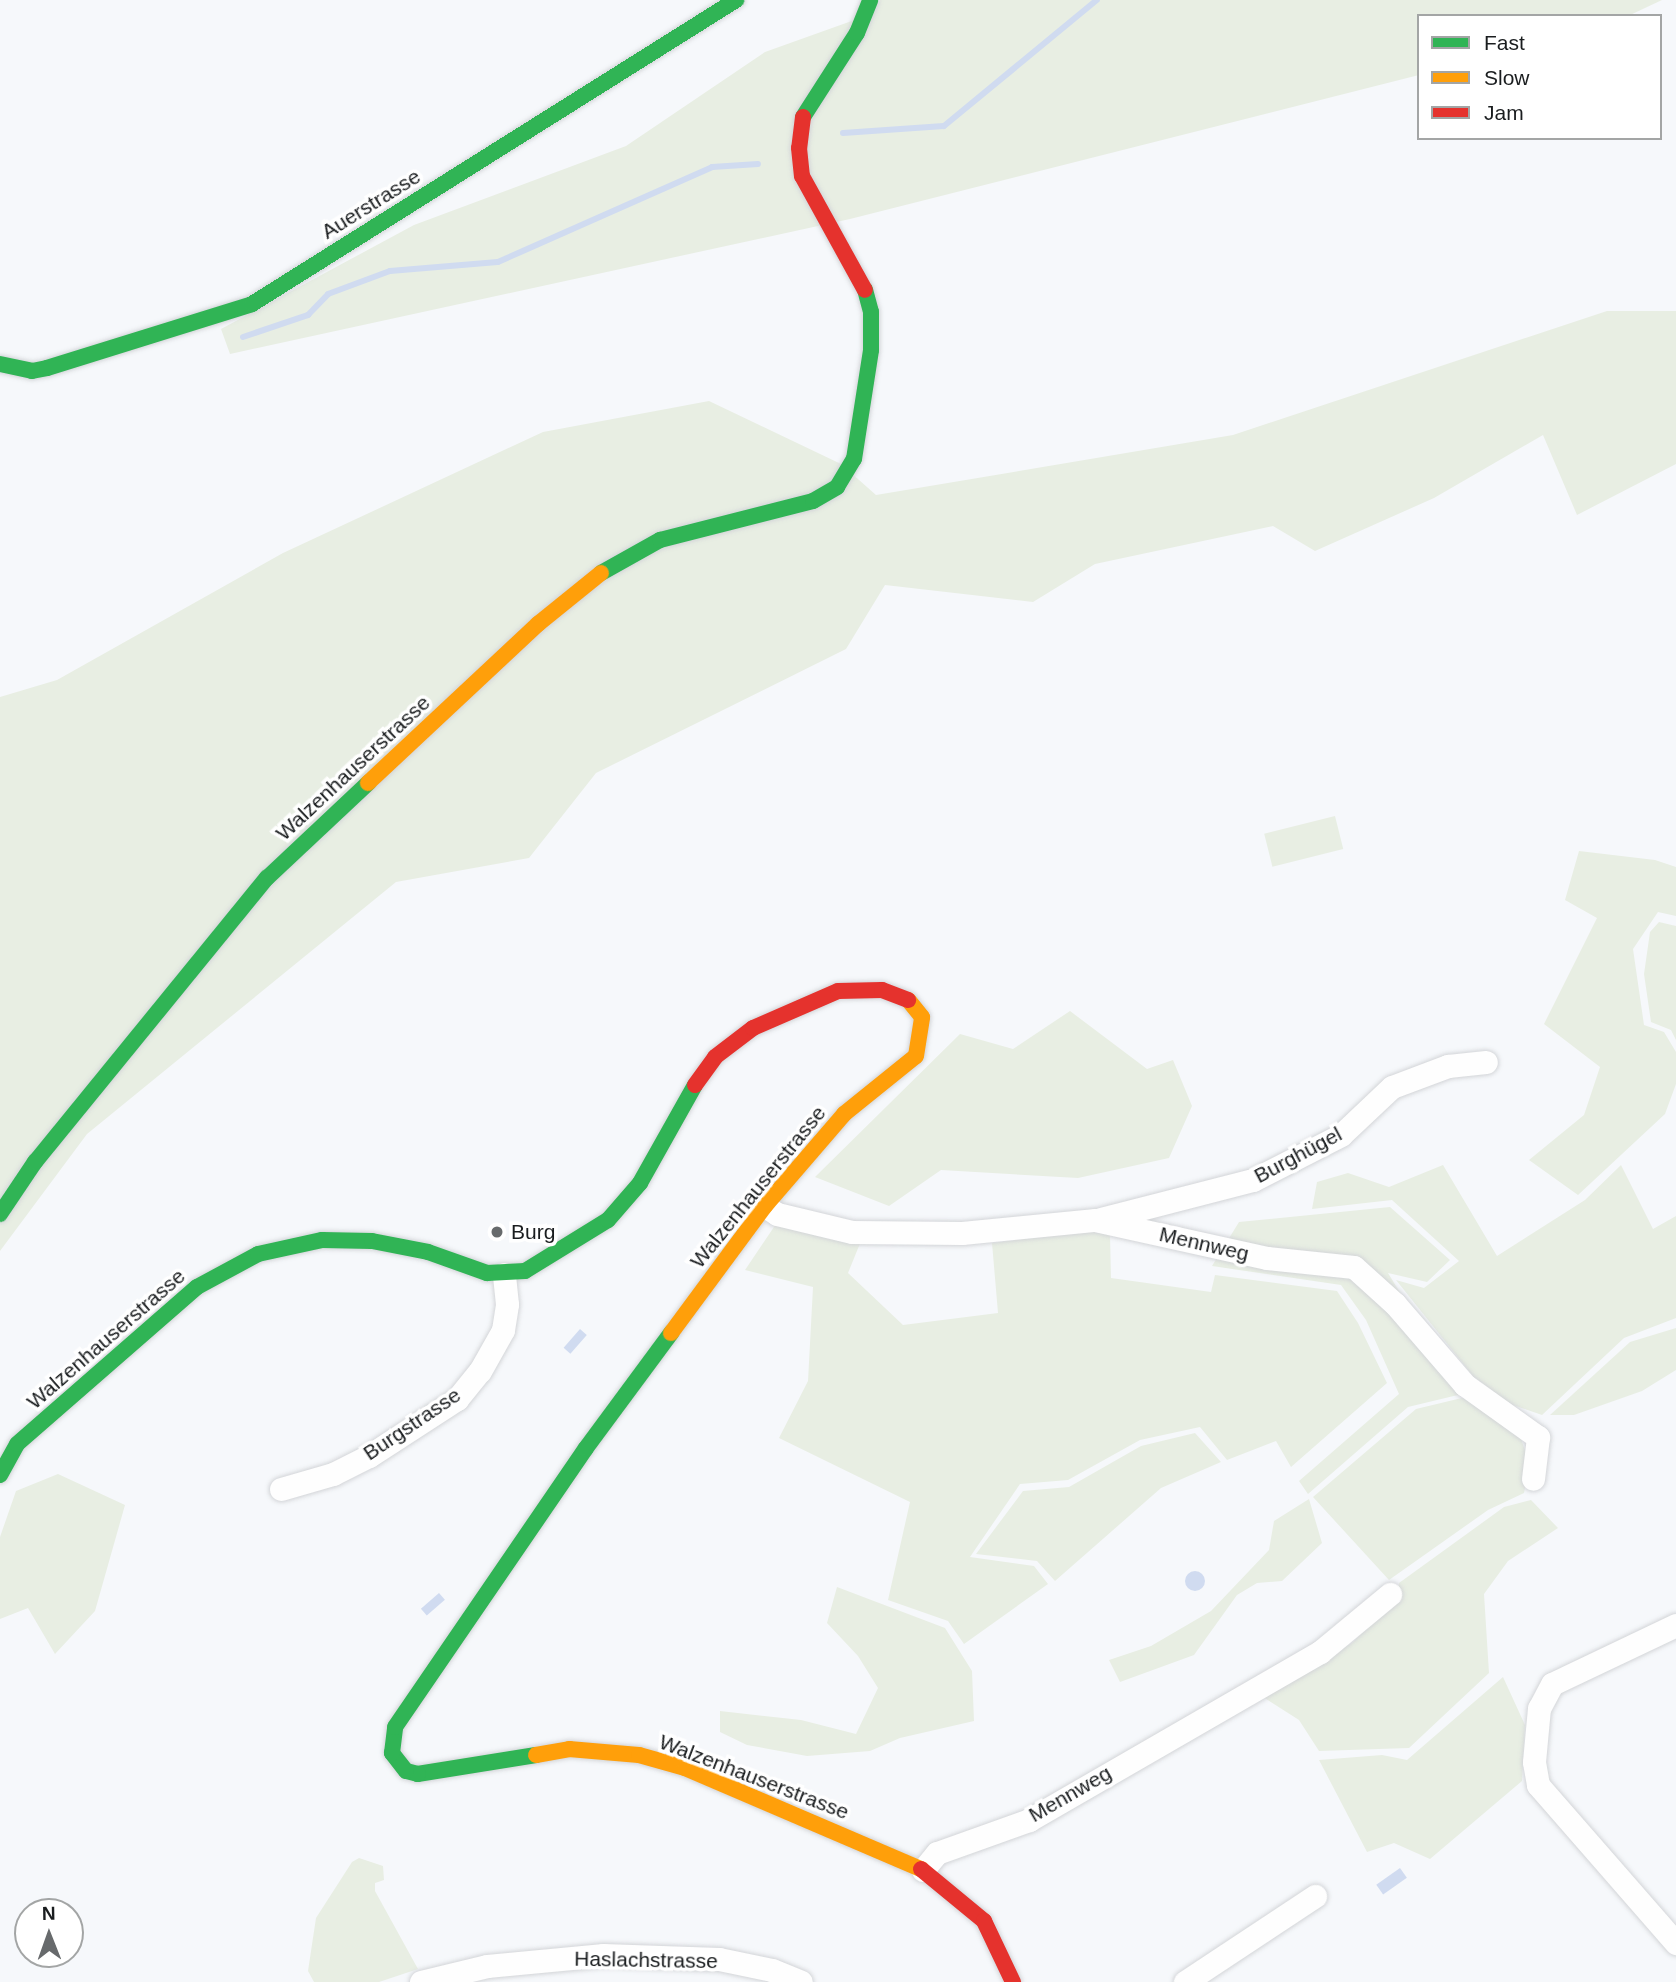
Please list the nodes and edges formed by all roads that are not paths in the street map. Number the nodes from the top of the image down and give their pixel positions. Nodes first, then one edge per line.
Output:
1 (736, 0) edge
2 (870, 0) edge
3 (0, 364) edge
4 (1486, 1062) dead end
5 (765, 1206) junction
6 (0, 1214) edge
7 (1095, 1220) junction
8 (504, 1275) junction
9 (0, 1475) edge
10 (1533, 1479) dead end
11 (281, 1489) dead end
12 (1390, 1594) dead end
13 (1676, 1625) edge
14 (923, 1870) junction
15 (1315, 1896) dead end
16 (1676, 1943) edge
17 (490, 1974) edge
18 (421, 1982) edge
19 (801, 1982) edge
20 (1013, 1982) edge
21 (1185, 1982) edge

1 - 3 street, Auerstrasse
2 - 6 street, Walzenhauserstrasse
4 - 7 street, Burghügel
5 - 7 street, Mennweg
5 - 8 street, Walzenhauserstrasse
5 - 14 street, Walzenhauserstrasse
7 - 10 street, Mennweg
8 - 9 street, Walzenhauserstrasse
8 - 11 street, Burgstrasse
12 - 14 street, Mennweg
13 - 16 street
14 - 20 street, Walzenhauserstrasse
15 - 21 street
17 - 18 street, Haslachstrasse
17 - 19 street, Haslachstrasse

